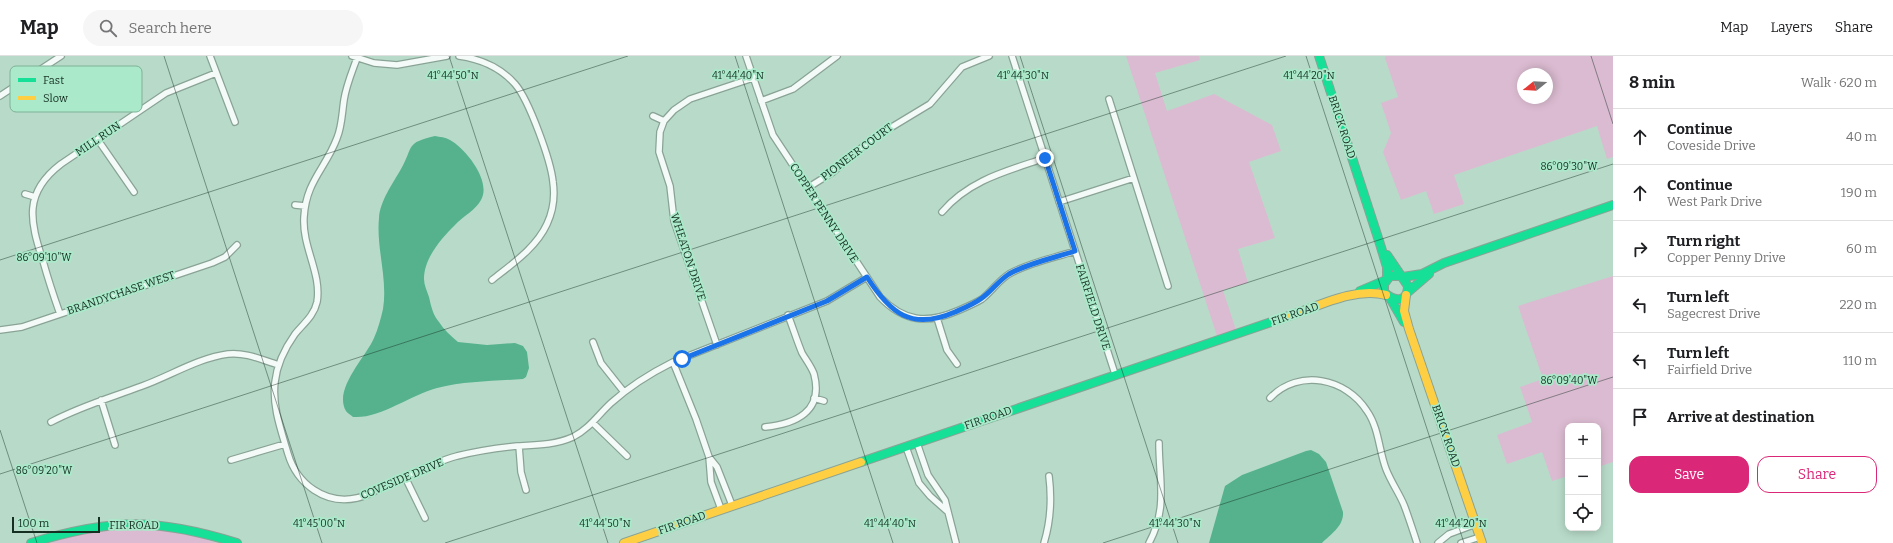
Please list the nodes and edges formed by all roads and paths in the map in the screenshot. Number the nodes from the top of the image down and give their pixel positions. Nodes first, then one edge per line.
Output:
1 (61, 56) edge
2 (210, 56) edge
3 (447, 56) edge
4 (459, 56) edge
5 (746, 56) edge
6 (837, 56) edge
7 (989, 56) edge
8 (1012, 56) edge
9 (1319, 56) edge
10 (354, 57) edge
11 (485, 59) edge
12 (46, 66) edge
13 (216, 73) junction
14 (753, 78) junction
15 (10, 89) edge
16 (0, 96) edge
17 (1109, 99) dead end
18 (761, 101) junction
19 (142, 110) edge
20 (139, 112) edge
21 (653, 116) dead end
22 (664, 121) junction
23 (235, 122) dead end
24 (98, 140) junction
25 (1045, 158) junction
26 (1134, 178) junction
27 (809, 188) junction
28 (134, 192) dead end
29 (25, 194) dead end
30 (35, 198) junction
31 (1059, 202) junction
32 (1613, 205) edge
33 (295, 206) dead end
34 (305, 206) junction
35 (942, 212) dead end
36 (1380, 244) junction
37 (236, 245) dead end
38 (1075, 251) junction
39 (1444, 263) junction
40 (1402, 276) junction
41 (867, 277) junction
42 (1386, 279) junction
43 (492, 280) dead end
44 (1168, 286) dead end
45 (1407, 293) junction
46 (1354, 294) junction
47 (1388, 297) junction
48 (60, 314) junction
49 (788, 315) junction
50 (937, 318) junction
51 (1409, 329) junction
52 (0, 330) edge
53 (593, 342) dead end
54 (717, 346) junction
55 (673, 362) junction
56 (957, 364) dead end
57 (279, 365) junction
58 (1115, 374) junction
59 (624, 392) junction
60 (814, 398) junction
61 (1270, 398) dead end
62 (101, 400) junction
63 (824, 401) dead end
64 (51, 422) dead end
65 (593, 423) junction
66 (765, 427) dead end
67 (1159, 442) dead end
68 (917, 443) junction
69 (285, 444) junction
70 (115, 446) dead end
71 (519, 446) junction
72 (906, 447) junction
73 (626, 456) dead end
74 (709, 456) junction
75 (231, 460) dead end
76 (1049, 476) dead end
77 (405, 477) junction
78 (526, 490) dead end
79 (732, 505) junction
80 (721, 509) junction
81 (948, 512) junction
82 (425, 518) dead end
83 (1476, 524) junction
84 (1481, 540) edge
85 (31, 543) edge
86 (237, 543) edge
87 (624, 543) edge
88 (956, 543) edge
89 (1044, 543) edge
90 (1149, 543) edge
91 (1417, 543) edge
92 (1438, 543) edge
93 (1461, 543) edge

1 - 12 street
2 - 13 street
3 - 10 street
4 - 11 street
5 - 14 street, COPPER PENNY DRIVE
6 - 18 street
7 - 27 street, PIONEER COURT
8 - 25 street, FAIRFIELD DRIVE
9 - 36 street, BRICK ROAD
10 - 34 street, COVESIDE DRIVE
11 - 43 street
13 - 19 street, MILL RUN
13 - 23 street
14 - 18 street, COPPER PENNY DRIVE
14 - 22 street
15 - 16 street
17 - 26 street
18 - 27 street, COPPER PENNY DRIVE
20 - 24 street, MILL RUN
21 - 22 street
22 - 54 street, WHEATON DRIVE
24 - 28 street
24 - 30 street, MILL RUN
25 - 31 street, FAIRFIELD DRIVE
25 - 35 street
26 - 31 street
26 - 44 street
27 - 41 street, COPPER PENNY DRIVE
29 - 30 street
30 - 48 street, MILL RUN
31 - 38 street, FAIRFIELD DRIVE
32 - 39 street
33 - 34 street
34 - 57 street, COVESIDE DRIVE
36 - 40 street, BRICK ROAD
36 - 42 street, BRICK ROAD
37 - 48 street, BRANDYCHASE WEST
38 - 50 street
38 - 58 street, FAIRFIELD DRIVE
39 - 40 street
39 - 45 street
40 - 42 street
40 - 45 street
41 - 49 street, COVESIDE DRIVE
41 - 50 street, COPPER PENNY DRIVE
42 - 46 street, FIR ROAD
42 - 47 street
45 - 47 street
45 - 51 street, BRICK ROAD
46 - 47 street, FIR ROAD
46 - 58 street, FIR ROAD
47 - 51 street, BRICK ROAD
48 - 52 street, BRANDYCHASE WEST
49 - 54 street, COVESIDE DRIVE
49 - 60 street
50 - 56 street
51 - 83 street, BRICK ROAD
53 - 59 street
54 - 55 street, COVESIDE DRIVE
55 - 59 street, COVESIDE DRIVE
55 - 74 street
57 - 62 street
57 - 69 street, COVESIDE DRIVE
58 - 68 street, FIR ROAD
59 - 65 street, COVESIDE DRIVE
60 - 63 street
60 - 66 street
61 - 91 street
62 - 64 street
62 - 70 street
65 - 71 street, COVESIDE DRIVE
65 - 73 street
67 - 90 street
68 - 72 street, FIR ROAD
68 - 81 street
69 - 75 street
69 - 77 street, COVESIDE DRIVE
71 - 77 street, COVESIDE DRIVE
71 - 78 street
72 - 79 street, FIR ROAD
72 - 81 street
74 - 79 street
74 - 80 street
76 - 89 street
77 - 82 street
79 - 80 street, FIR ROAD
80 - 87 street, FIR ROAD
81 - 88 street
83 - 84 street, BRICK ROAD
83 - 92 street
84 - 93 street
85 - 86 street, FIR ROAD

